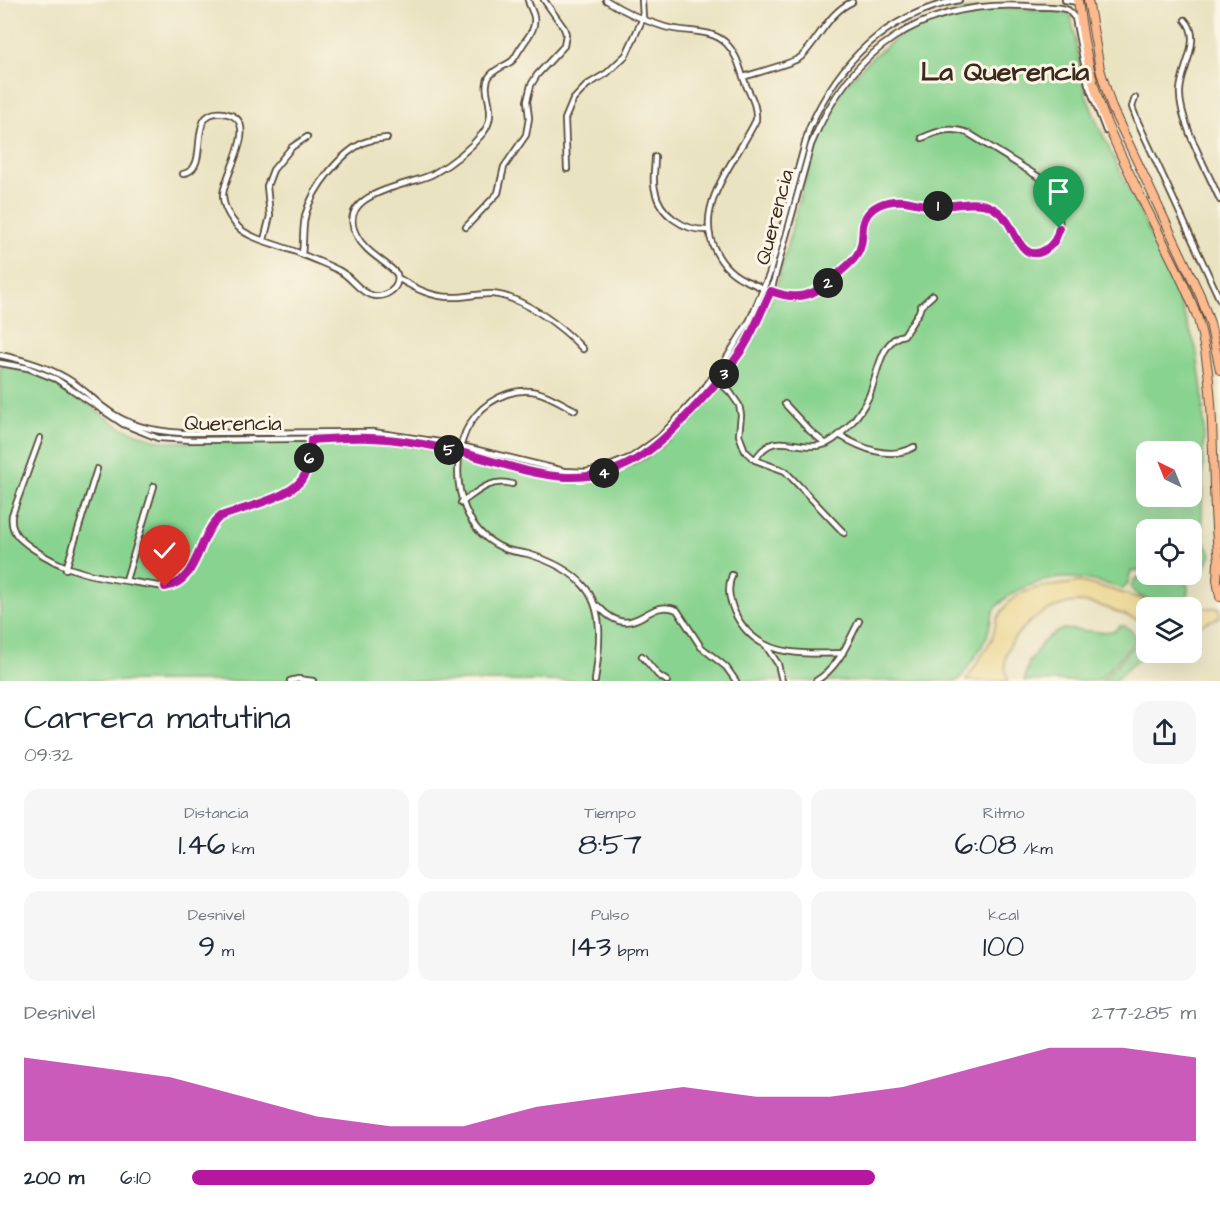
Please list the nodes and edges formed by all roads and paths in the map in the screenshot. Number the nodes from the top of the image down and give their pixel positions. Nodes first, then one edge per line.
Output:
1 (528, 0) edge
2 (543, 0) edge
3 (606, 0) edge
4 (642, 0) edge
5 (959, 0) edge
6 (1065, 0) edge
7 (1088, 0) edge
8 (1078, 1) edge
9 (852, 2) dead end
10 (944, 3) junction
11 (1024, 3) edge
12 (948, 12) junction
13 (643, 18) junction
14 (1185, 20) dead end
15 (743, 77) junction
16 (1135, 98) dead end
17 (307, 137) dead end
18 (387, 138) dead end
19 (922, 138) dead end
20 (1130, 150) junction
21 (1122, 156) junction
22 (655, 157) dead end
23 (567, 169) dead end
24 (183, 174) dead end
25 (796, 188) junction
26 (1220, 200) edge
27 (466, 227) dead end
28 (708, 230) junction
29 (264, 240) junction
30 (303, 254) junction
31 (398, 278) junction
32 (764, 288) junction
33 (771, 291) junction
34 (933, 295) dead end
35 (1220, 300) edge
36 (752, 331) junction
37 (738, 342) junction
38 (583, 349) dead end
39 (0, 355) edge
40 (0, 363) edge
41 (1220, 370) edge
42 (714, 377) junction
43 (719, 381) junction
44 (785, 404) dead end
45 (575, 410) dead end
46 (124, 423) junction
47 (311, 431) junction
48 (839, 435) junction
49 (40, 438) dead end
50 (311, 440) junction
51 (826, 444) junction
52 (461, 446) junction
53 (914, 447) dead end
54 (459, 452) junction
55 (755, 460) junction
56 (97, 468) dead end
57 (512, 484) dead end
58 (154, 486) dead end
59 (461, 503) junction
60 (844, 533) dead end
61 (1219, 559) edge
62 (1220, 568) edge
63 (66, 569) junction
64 (732, 575) dead end
65 (126, 580) junction
66 (1220, 597) edge
67 (596, 604) junction
68 (859, 621) dead end
69 (766, 646) junction
70 (843, 653) junction
71 (642, 656) dead end
72 (290, 681) edge
73 (313, 681) edge
74 (595, 681) edge
75 (667, 681) edge
76 (736, 681) edge
77 (782, 681) edge
78 (816, 681) edge

1 - 31 street
2 - 27 street
3 - 13 street
4 - 13 street
5 - 10 street, Querencia
6 - 8 street
7 - 20 highway
8 - 20 highway
8 - 21 highway
9 - 15 street
10 - 12 street
10 - 25 street, Querencia
11 - 12 street, Querencia
11 - 21 street, Querencia
12 - 25 street, Querencia
13 - 15 street
13 - 23 street
14 - 26 street
15 - 28 street
16 - 35 street
17 - 29 street
18 - 30 street
19 - 33 street
20 - 41 highway
21 - 61 highway
22 - 28 street
24 - 29 street
25 - 32 street, Querencia
25 - 33 street, Querencia
28 - 32 street
29 - 30 street
30 - 31 street
31 - 38 street
32 - 33 street
32 - 36 street
32 - 37 street, Querencia
33 - 36 street, Querencia
34 - 48 street
36 - 43 street, Querencia
37 - 42 street, Querencia
37 - 43 street
39 - 46 street, Querencia
40 - 46 street, Querencia
42 - 43 street
42 - 52 street, Querencia
43 - 54 street, Querencia
43 - 55 street
44 - 51 street
45 - 52 street
46 - 47 street, Querencia
46 - 50 street, Querencia
47 - 50 street
47 - 52 street, Querencia
48 - 51 street
48 - 53 street
49 - 63 street
50 - 54 street, Querencia
50 - 65 street
51 - 55 street
52 - 54 street
54 - 59 street
55 - 60 street
56 - 63 street
57 - 59 street
58 - 65 street
59 - 67 street
61 - 62 highway
61 - 66 highway
63 - 65 street
64 - 69 street
67 - 74 street
67 - 76 street
68 - 70 street
69 - 70 street
69 - 77 street
70 - 78 street
71 - 75 street
72 - 73 street

